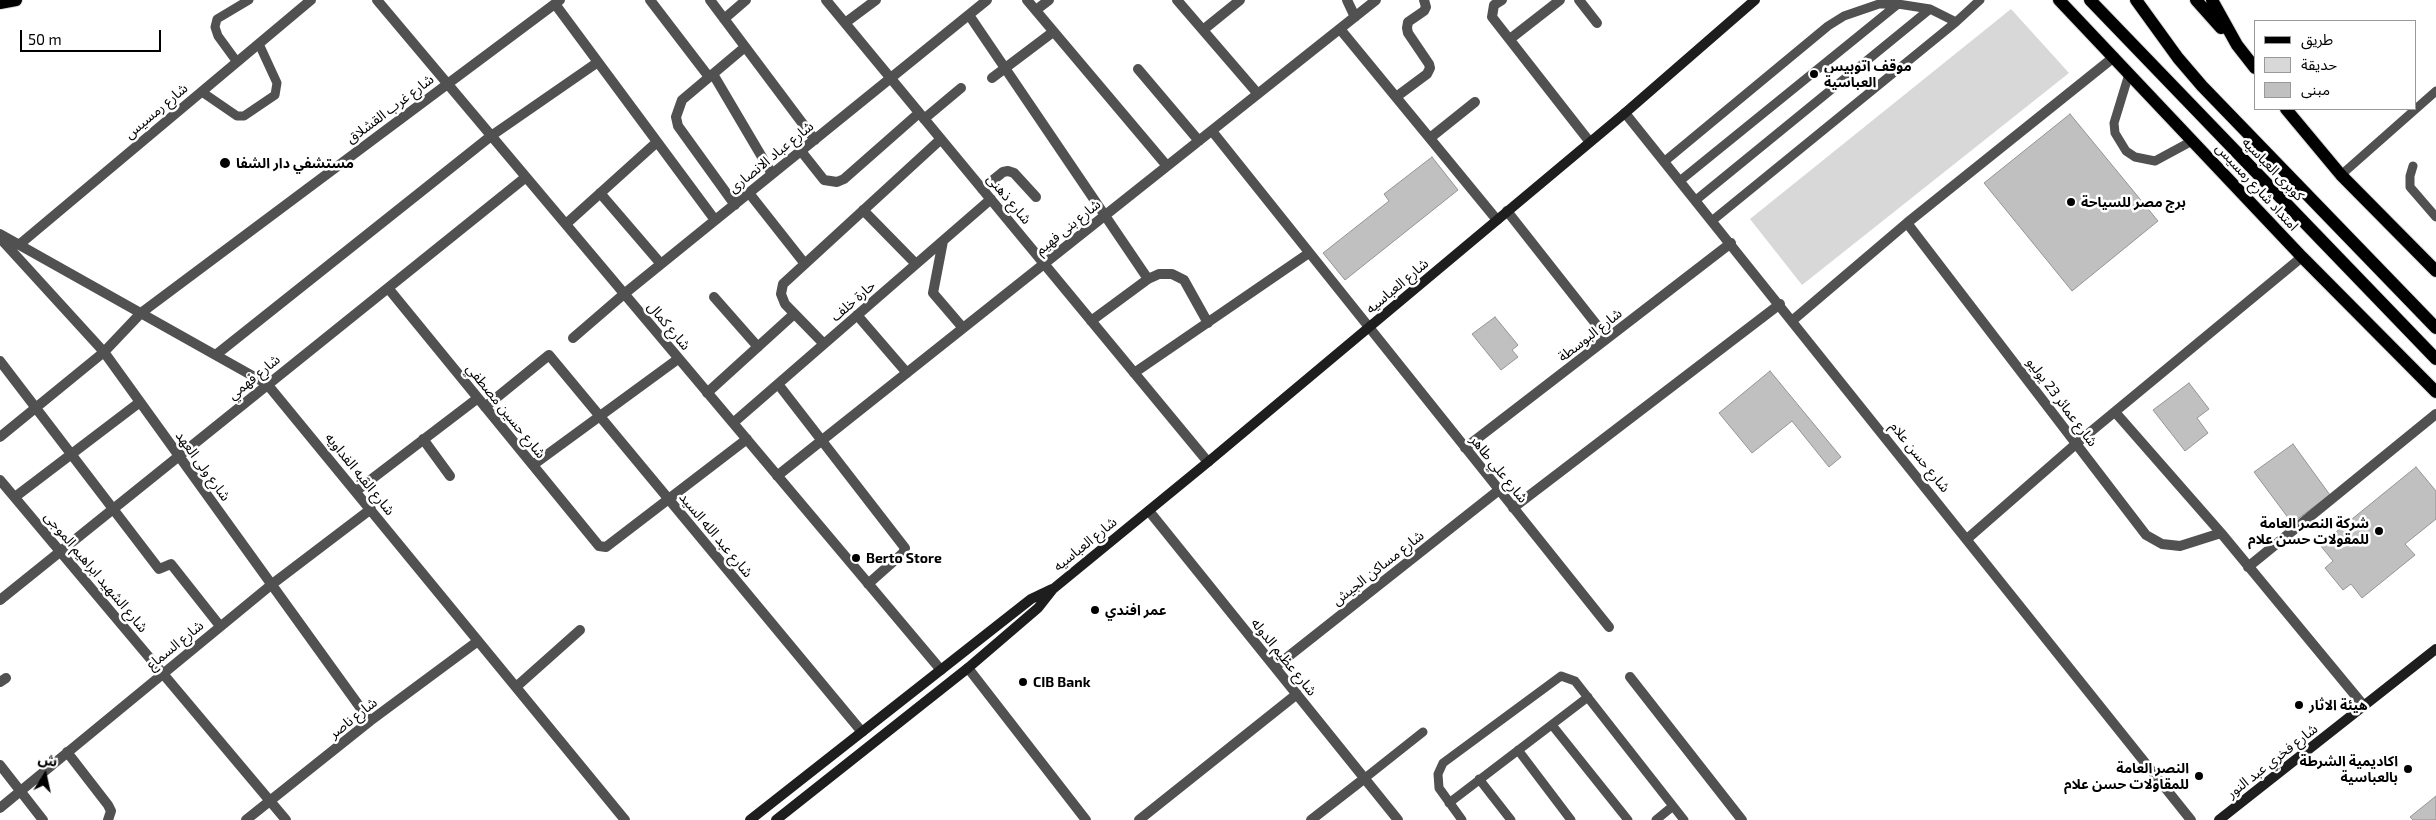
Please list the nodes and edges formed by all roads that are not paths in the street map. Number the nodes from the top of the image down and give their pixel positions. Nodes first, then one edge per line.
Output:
1 (16, 0) edge
2 (249, 0) edge
3 (377, 0) edge
4 (650, 0) edge
5 (710, 0) edge
6 (746, 0) edge
7 (826, 0) edge
8 (876, 0) edge
9 (986, 0) edge
10 (1027, 0) edge
11 (1049, 0) edge
12 (1177, 0) edge
13 (1240, 0) edge
14 (1346, 0) edge
15 (1376, 0) edge
16 (1424, 0) edge
17 (1502, 0) edge
18 (1560, 0) edge
19 (1579, 0) edge
20 (1755, 0) edge
21 (1980, 0) edge
22 (2059, 0) edge
23 (2090, 0) edge
24 (2136, 0) edge
25 (2196, 0) edge
26 (2212, 0) edge
27 (306, 1) edge
28 (557, 2) edge
29 (0, 3) edge
30 (1898, 4) junction
31 (1930, 9) junction
32 (1036, 10) junction
33 (969, 15) junction
34 (1355, 17) junction
35 (724, 19) junction
36 (1956, 22) junction
37 (845, 23) junction
38 (1596, 23) dead end
39 (1340, 29) junction
40 (1203, 30) junction
41 (1053, 32) junction
42 (1510, 39) junction
43 (259, 44) junction
44 (2237, 45) junction
45 (745, 47) junction
46 (2114, 58) junction
47 (237, 62) junction
48 (598, 62) junction
49 (2254, 67) edge
50 (1005, 68) junction
51 (1138, 69) dead end
52 (2129, 74) junction
53 (711, 76) junction
54 (890, 78) junction
55 (992, 78) dead end
56 (447, 84) junction
57 (961, 88) dead end
58 (2436, 91) edge
59 (202, 92) junction
60 (1258, 94) junction
61 (1396, 97) junction
62 (1475, 102) dead end
63 (2416, 109) edge
64 (2287, 110) edge
65 (2415, 110) edge
66 (1625, 113) junction
67 (922, 116) junction
68 (1212, 130) junction
69 (492, 136) junction
70 (1430, 138) junction
71 (941, 139) junction
72 (815, 140) junction
73 (1199, 141) junction
74 (2192, 141) junction
75 (657, 142) junction
76 (1589, 142) junction
77 (801, 151) junction
78 (1665, 161) junction
79 (1167, 166) junction
80 (2414, 166) dead end
81 (772, 174) junction
82 (2341, 175) junction
83 (526, 177) junction
84 (1680, 180) junction
85 (982, 189) junction
86 (600, 193) junction
87 (749, 193) junction
88 (1036, 197) dead end
89 (991, 199) junction
90 (1696, 200) junction
91 (734, 205) junction
92 (863, 210) junction
93 (1507, 211) junction
94 (1106, 215) junction
95 (2436, 217) edge
96 (715, 220) junction
97 (1497, 220) junction
98 (1713, 220) junction
99 (1907, 223) junction
100 (566, 224) junction
101 (0, 234) edge
102 (0, 238) edge
103 (943, 241) junction
104 (1731, 243) junction
105 (20, 244) junction
106 (1309, 253) junction
107 (2302, 257) junction
108 (660, 264) junction
109 (804, 264) junction
110 (916, 264) junction
111 (1044, 264) junction
112 (2436, 269) edge
113 (1148, 279) junction
114 (388, 288) junction
115 (624, 294) junction
116 (714, 297) dead end
117 (1780, 304) junction
118 (141, 313) junction
119 (794, 314) junction
120 (857, 315) junction
121 (1793, 320) junction
122 (1091, 321) junction
123 (1208, 323) junction
124 (963, 328) junction
125 (1368, 328) junction
126 (2436, 328) edge
127 (573, 338) dead end
128 (1607, 338) junction
129 (824, 344) junction
130 (758, 347) junction
131 (104, 352) junction
132 (217, 354) junction
133 (678, 359) junction
134 (2436, 359) edge
135 (0, 361) edge
136 (907, 373) junction
137 (1134, 373) junction
138 (267, 384) junction
139 (778, 384) junction
140 (707, 392) junction
141 (2436, 392) edge
142 (478, 398) junction
143 (140, 402) junction
144 (485, 407) junction
145 (35, 408) junction
146 (2115, 412) junction
147 (2436, 414) edge
148 (600, 417) junction
149 (733, 423) junction
150 (0, 437) edge
151 (423, 439) junction
152 (747, 439) junction
153 (822, 440) junction
154 (2076, 443) junction
155 (1465, 448) junction
156 (70, 454) junction
157 (179, 456) junction
158 (1208, 462) junction
159 (533, 466) junction
160 (450, 476) dead end
161 (777, 476) junction
162 (0, 480) edge
163 (1499, 490) junction
164 (356, 491) junction
165 (14, 497) junction
166 (669, 499) junction
167 (1513, 508) junction
168 (112, 510) junction
169 (370, 510) junction
170 (1148, 511) junction
171 (2221, 533) junction
172 (1967, 538) junction
173 (60, 552) junction
174 (2248, 567) junction
175 (271, 584) junction
176 (868, 584) junction
177 (1053, 588) junction
178 (0, 600) edge
179 (220, 626) junction
180 (1609, 627) dead end
181 (580, 630) dead end
182 (478, 641) junction
183 (2436, 649) edge
184 (1275, 667) junction
185 (968, 668) junction
186 (941, 670) junction
187 (162, 673) junction
188 (1630, 677) dead end
189 (516, 687) junction
190 (1297, 694) junction
191 (1588, 697) junction
192 (2364, 706) junction
193 (370, 722) junction
194 (1552, 725) junction
195 (862, 732) junction
196 (1423, 732) dead end
197 (1518, 750) junction
198 (67, 752) junction
199 (0, 765) edge
200 (1365, 778) junction
201 (1480, 780) junction
202 (21, 791) junction
203 (270, 801) junction
204 (1449, 803) junction
205 (1673, 806) junction
206 (0, 808) edge
207 (788, 816) edge
208 (43, 820) edge
209 (108, 820) edge
210 (246, 820) edge
211 (286, 820) edge
212 (625, 820) edge
213 (750, 820) edge
214 (776, 820) edge
215 (1086, 820) edge
216 (1139, 820) edge
217 (1311, 820) edge
218 (1398, 820) edge
219 (1462, 820) edge
220 (1511, 820) edge
221 (1571, 820) edge
222 (1628, 820) edge
223 (1656, 820) edge
224 (1684, 820) edge
225 (1742, 820) edge
226 (2191, 820) edge
227 (2219, 820) edge

1 - 29 main road
2 - 47 lane
3 - 56 street, شارع كمال
4 - 53 street
5 - 35 street
6 - 35 street
7 - 37 street, شارع ذهنى
8 - 37 street
9 - 33 street, شارع عباد الانصارى
10 - 32 street
11 - 32 street
12 - 40 street
13 - 40 street
14 - 34 street
15 - 34 street, شارع بنى فهيم
16 - 61 street
17 - 42 street
18 - 42 street
19 - 38 street
20 - 66 main road, شارع العباسيه
21 - 36 lane
22 - 46 main road, امتداد شارع رمسيس
23 - 134 main road, كوبرى العباسيه
24 - 126 main road, كوبرى العباسيه
25 - 44 main road
26 - 44 main road
27 - 43 street, شارع رمسيس
28 - 48 street
28 - 56 street, شارع غرب القشلاق
30 - 31 lane
30 - 78 lane
30 - 84 lane
31 - 36 lane
31 - 90 lane
32 - 41 street
33 - 50 street
33 - 54 street, شارع عباد الانصارى
34 - 39 street, شارع بنى فهيم
35 - 45 street
36 - 98 lane
37 - 54 street, شارع ذهنى
39 - 60 street, شارع بنى فهيم
39 - 61 street
40 - 60 street
41 - 50 street
41 - 79 street
42 - 76 street
43 - 47 street, شارع رمسيس
43 - 59 lane
44 - 49 main road
45 - 53 street
45 - 72 street
46 - 52 main road, امتداد شارع رمسيس
46 - 99 street
47 - 59 street, شارع رمسيس
48 - 69 street
48 - 75 street
50 - 55 street
50 - 94 street
51 - 73 street
52 - 74 main road, امتداد شارع رمسيس
52 - 74 lane
53 - 81 street
53 - 91 street
54 - 67 street, شارع ذهنى
54 - 72 street, شارع عباد الانصارى
56 - 69 street, شارع كمال
56 - 118 street, شارع غرب القشلاق
57 - 67 street
58 - 63 lane
59 - 105 street, شارع رمسيس
60 - 68 street, شارع بنى فهيم
61 - 70 street
62 - 70 street
64 - 82 main road
65 - 82 lane
66 - 76 main road, شارع العباسيه
66 - 78 street, شارع حسن علام
67 - 71 street, شارع ذهنى
67 - 77 street
68 - 73 street, شارع بنى فهيم
68 - 106 street, شارع علي طاهر
69 - 83 street, شارع كمال
69 - 132 street
70 - 97 street
71 - 85 street, شارع ذهنى
71 - 92 street
72 - 77 street, شارع عباد الانصارى
73 - 79 street, شارع بنى فهيم
74 - 107 main road, امتداد شارع رمسيس
75 - 86 street
75 - 96 street
76 - 93 main road, شارع العباسيه
77 - 81 street, شارع عباد الانصارى
78 - 84 street, شارع حسن علام
79 - 94 street, شارع بنى فهيم
80 - 95 lane
81 - 87 street, شارع عباد الانصارى
82 - 112 main road
83 - 100 street, شارع كمال
83 - 114 street, شارع فهمي
84 - 90 street, شارع حسن علام
85 - 88 street
85 - 89 street, شارع ذهنى
86 - 100 street
86 - 108 street
87 - 91 street, شارع عباد الانصارى
87 - 109 street
89 - 103 street, حارة خلف
89 - 111 street, شارع ذهنى
90 - 98 street, شارع حسن علام
91 - 96 street, شارع عباد الانصارى
92 - 109 street
92 - 110 street
93 - 97 main road, شارع العباسيه
93 - 128 street
94 - 111 street, شارع بنى فهيم
94 - 113 street
96 - 108 street, شارع عباد الانصارى
97 - 125 main road, شارع العباسيه
98 - 104 street, شارع حسن علام
99 - 121 street
99 - 154 street, شارع عمائر 23 يوليو
100 - 115 street, شارع كمال
101 - 105 street, شارع القبه الفداويه
102 - 131 street, شارع ولى العهد
103 - 110 street, حارة خلف
103 - 124 street
104 - 117 street, شارع حسن علام
104 - 128 street, شارع البوسطة
105 - 118 street, شارع القبه الفداويه
106 - 123 street
106 - 125 street, شارع علي طاهر
107 - 141 main road, امتداد شارع رمسيس
107 - 146 street
108 - 115 street, شارع عباد الانصارى
109 - 119 street
110 - 120 street, حارة خلف
111 - 122 street, شارع ذهنى
111 - 124 street, شارع بنى فهيم
113 - 122 street
113 - 123 street
114 - 138 street, شارع فهمي
114 - 142 street, شارع حسين مصطفي
115 - 127 street, شارع عباد الانصارى
115 - 133 street, شارع كمال
116 - 130 street
117 - 121 street, شارع حسن علام
117 - 167 street
118 - 131 street, شارع غرب القشلاق
118 - 132 street, شارع القبه الفداويه
119 - 129 street
119 - 130 street
120 - 129 street, حارة خلف
120 - 136 street
121 - 172 street, شارع حسن علام
122 - 137 street, شارع ذهنى
123 - 137 street
124 - 136 street, شارع بنى فهيم
125 - 155 street, شارع علي طاهر
125 - 158 main road, شارع العباسيه
128 - 155 street, شارع البوسطة
129 - 139 street, حارة خلف
130 - 140 street
131 - 143 street, شارع ولى العهد
131 - 145 street, شارع غرب القشلاق
132 - 138 street, شارع القبه الفداويه
133 - 140 street, شارع كمال
133 - 148 street
135 - 145 street
136 - 153 street, شارع بنى فهيم
137 - 158 street, شارع ذهنى
138 - 157 street, شارع فهمي
138 - 164 street, شارع القبه الفداويه
139 - 149 street, حارة خلف
139 - 153 street
140 - 149 street, شارع كمال
142 - 144 street, شارع حسين مصطفي
142 - 151 street
143 - 156 street
143 - 157 street, شارع ولى العهد
144 - 148 street, شارع عبد الله السيد
144 - 159 street, شارع حسين مصطفي
145 - 150 street, شارع غرب القشلاق
145 - 156 street
146 - 154 street
146 - 171 street
147 - 174 street
148 - 159 street
148 - 166 street, شارع عبد الله السيد
149 - 152 street, شارع كمال
151 - 160 street
151 - 164 street
152 - 161 street, شارع كمال
152 - 166 street
153 - 161 street, شارع بنى فهيم
153 - 176 street
154 - 171 street, شارع عمائر 23 يوليو
154 - 172 street
155 - 163 street, شارع علي طاهر
156 - 165 street
156 - 168 street
157 - 168 street, شارع فهمي
157 - 175 street, شارع ولى العهد
158 - 170 main road, شارع العباسيه
159 - 166 street, شارع حسين مصطفي
161 - 176 street, شارع كمال
162 - 165 street, شارع الشهيد ابراهيم الموجى
163 - 167 street, شارع علي طاهر
163 - 184 street, شارع مساكن الجيش
164 - 169 street, شارع القبه الفداويه
165 - 173 street, شارع الشهيد ابراهيم الموجى
166 - 195 street, شارع عبد الله السيد
167 - 180 street, شارع علي طاهر
168 - 173 street, شارع فهمي
168 - 179 street
169 - 175 street, شارع السماع
169 - 182 street, شارع القبه الفداويه
170 - 177 main road, شارع العباسيه
170 - 184 street, شارع عظيم الدوله
171 - 174 street
172 - 226 street, شارع حسن علام
173 - 178 street, شارع فهمي
173 - 187 street, شارع الشهيد ابراهيم الموجى
174 - 192 street
175 - 179 street, شارع السماع
175 - 193 street, شارع ولى العهد
176 - 186 street, شارع كمال
177 - 185 main road, شارع العباسيه
177 - 186 main road, شارع العباسيه
179 - 187 street, شارع السماع
181 - 189 street
182 - 189 street, شارع القبه الفداويه
182 - 193 street, شارع ناصر
183 - 192 main road, شارع فخري عبد النور
184 - 190 street, شارع عظيم الدوله
185 - 207 main road, شارع العباسيه
185 - 215 street
186 - 195 main road, شارع العباسيه
187 - 198 street, شارع السماع
187 - 203 street, شارع الشهيد ابراهيم الموجى
188 - 225 street
189 - 212 street, شارع القبه الفداويه
190 - 200 street, شارع عظيم الدوله
190 - 216 street
191 - 194 lane
191 - 204 lane
191 - 205 lane
192 - 227 main road, شارع فخري عبد النور
193 - 203 street, شارع ناصر
194 - 197 lane
194 - 222 lane
195 - 213 main road, شارع العباسيه
196 - 200 lane
197 - 201 lane
197 - 221 lane
198 - 202 street, شارع السماع
198 - 209 street
199 - 202 street
200 - 217 street
200 - 218 street, شارع عظيم الدوله
201 - 204 lane
201 - 220 lane
202 - 206 street, شارع السماع
202 - 208 street
203 - 210 street, شارع ناصر
203 - 211 street, شارع الشهيد ابراهيم الموجى
204 - 219 lane
205 - 223 lane
205 - 224 lane
207 - 214 main road, شارع العباسيه

